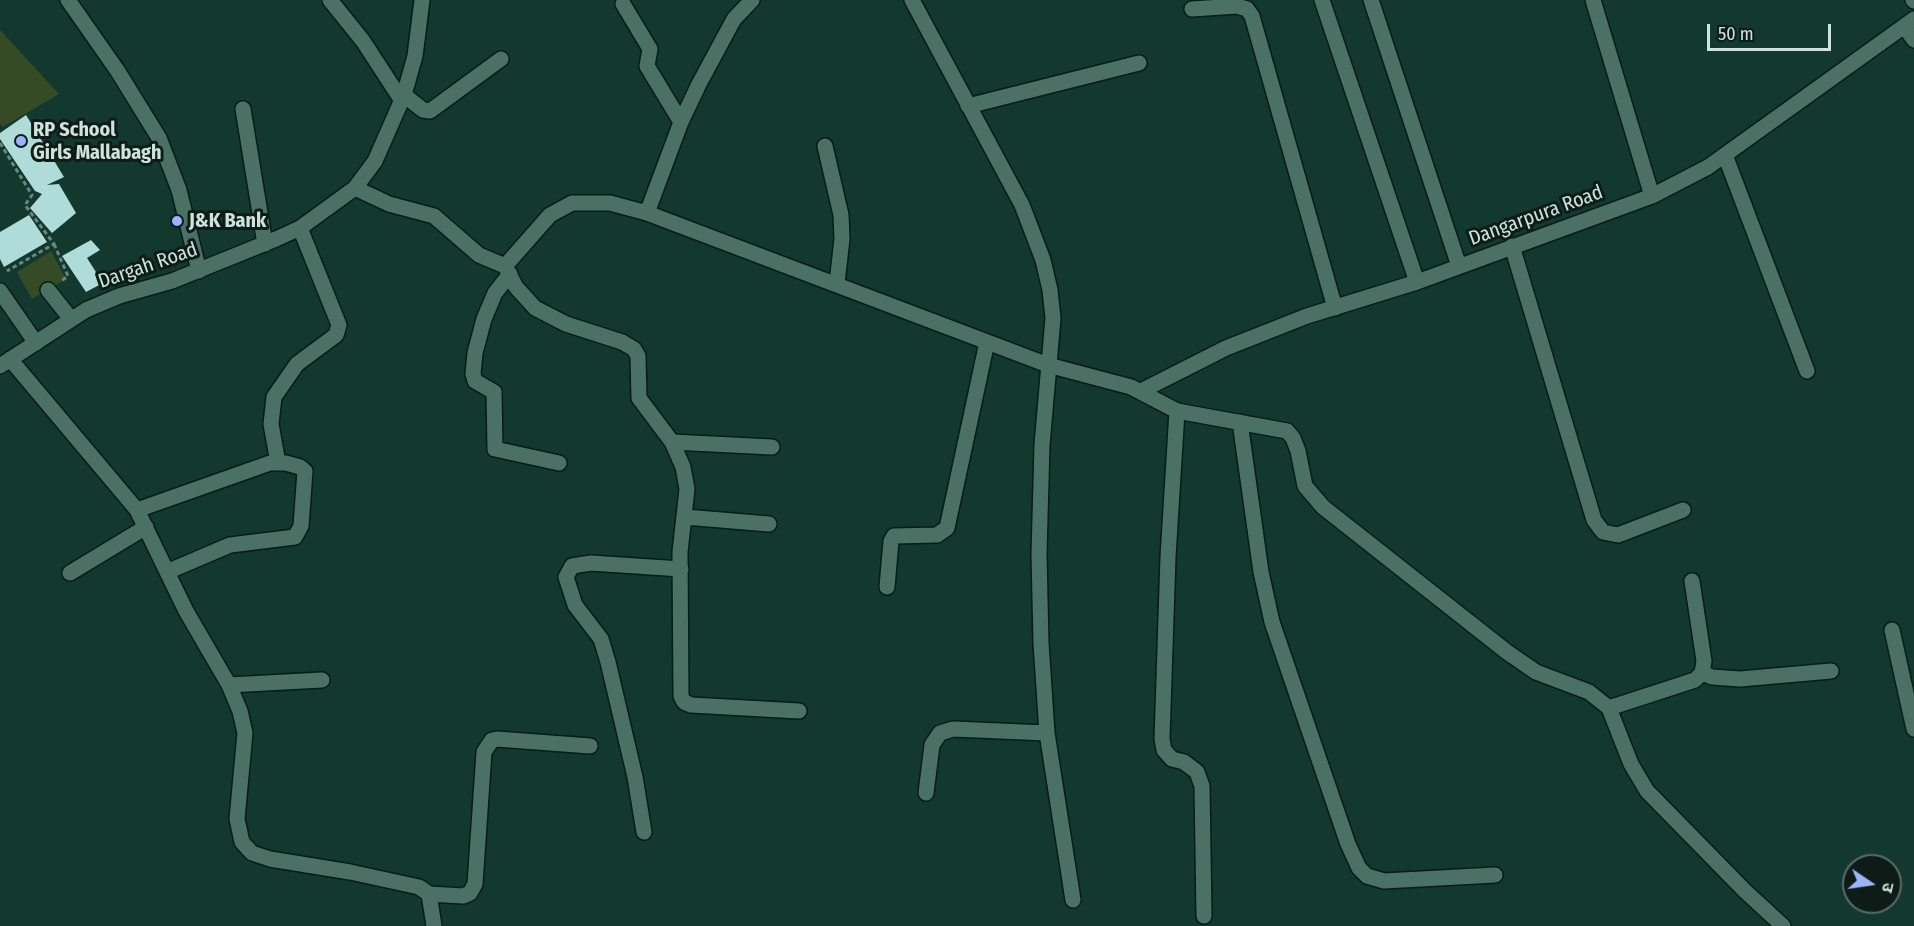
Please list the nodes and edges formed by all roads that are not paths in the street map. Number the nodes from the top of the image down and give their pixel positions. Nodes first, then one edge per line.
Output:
1 (68, 0) edge
2 (330, 0) edge
3 (422, 0) edge
4 (912, 0) edge
5 (1322, 0) edge
6 (1371, 0) edge
7 (1594, 0) edge
8 (749, 1) edge
9 (623, 4) dead end
10 (1192, 9) dead end
11 (1909, 23) edge
12 (1914, 40) edge
13 (501, 59) dead end
14 (1140, 63) dead end
15 (403, 98) junction
16 (968, 106) junction
17 (243, 109) dead end
18 (681, 122) junction
19 (825, 146) dead end
20 (1725, 155) junction
21 (355, 188) junction
22 (1652, 196) junction
23 (647, 213) junction
24 (300, 228) junction
25 (265, 244) junction
26 (1512, 246) junction
27 (1459, 266) junction
28 (507, 270) junction
29 (199, 271) junction
30 (1417, 282) junction
31 (837, 283) junction
32 (48, 290) road end
33 (0, 291) edge
34 (1335, 308) junction
35 (71, 319) junction
36 (987, 342) junction
37 (36, 343) junction
38 (5, 363) edge
39 (1048, 365) junction
40 (1807, 372) dead end
41 (1141, 391) junction
42 (1177, 411) junction
43 (1240, 422) junction
44 (672, 442) junction
45 (772, 447) dead end
46 (278, 463) junction
47 (559, 463) dead end
48 (137, 510) junction
49 (1683, 510) dead end
50 (685, 517) junction
51 (770, 524) dead end
52 (146, 527) junction
53 (681, 569) junction
54 (169, 571) junction
55 (70, 573) dead end
56 (1692, 581) dead end
57 (887, 587) dead end
58 (1892, 630) dead end
59 (1831, 671) dead end
60 (1702, 673) junction
61 (322, 680) dead end
62 (229, 685) junction
63 (1609, 708) junction
64 (799, 711) dead end
65 (1914, 729) edge
66 (1047, 733) junction
67 (590, 746) dead end
68 (926, 793) dead end
69 (644, 832) dead end
70 (1495, 874) dead end
71 (429, 894) junction
72 (1073, 900) dead end
73 (1204, 916) dead end
74 (434, 926) edge
75 (1783, 926) edge

1 - 29 street
2 - 15 street
3 - 15 street, Dargah Road
4 - 16 street
5 - 30 street
6 - 27 street
7 - 22 street
8 - 18 street
9 - 18 street
10 - 34 street
11 - 12 street
11 - 20 street, Dangarpura Road
13 - 15 street
14 - 16 street
15 - 21 street, Dargah Road
16 - 39 street
17 - 25 street
18 - 23 street
19 - 31 street
20 - 22 street, Dangarpura Road
20 - 40 street
21 - 24 street, Dargah Road
21 - 28 street
22 - 26 street, Dangarpura Road
23 - 28 street
23 - 31 street
24 - 25 street, Dargah Road
24 - 46 street
25 - 29 street, Dargah Road
26 - 27 street, Dangarpura Road
26 - 49 street
27 - 30 street, Dangarpura Road
28 - 44 street
28 - 47 street
29 - 35 street, Dargah Road
30 - 34 street, Dangarpura Road
31 - 36 street
32 - 35 street
33 - 37 street
34 - 41 street, Dangarpura Road
35 - 37 street, Dargah Road
36 - 39 street
36 - 57 street
37 - 38 street, Dargah Road
38 - 48 street
39 - 41 street
39 - 66 street
41 - 42 street
42 - 43 street
42 - 73 street
43 - 63 street
43 - 70 street
44 - 45 street
44 - 50 street
46 - 48 street
46 - 54 street
48 - 52 street
50 - 51 street
50 - 53 street
52 - 54 street
52 - 55 street
53 - 64 street
53 - 69 street
54 - 62 street
56 - 60 street
58 - 65 street
59 - 60 street
60 - 63 street
61 - 62 street
62 - 71 street
63 - 75 street
66 - 68 street
66 - 72 street
67 - 71 street
71 - 74 street

